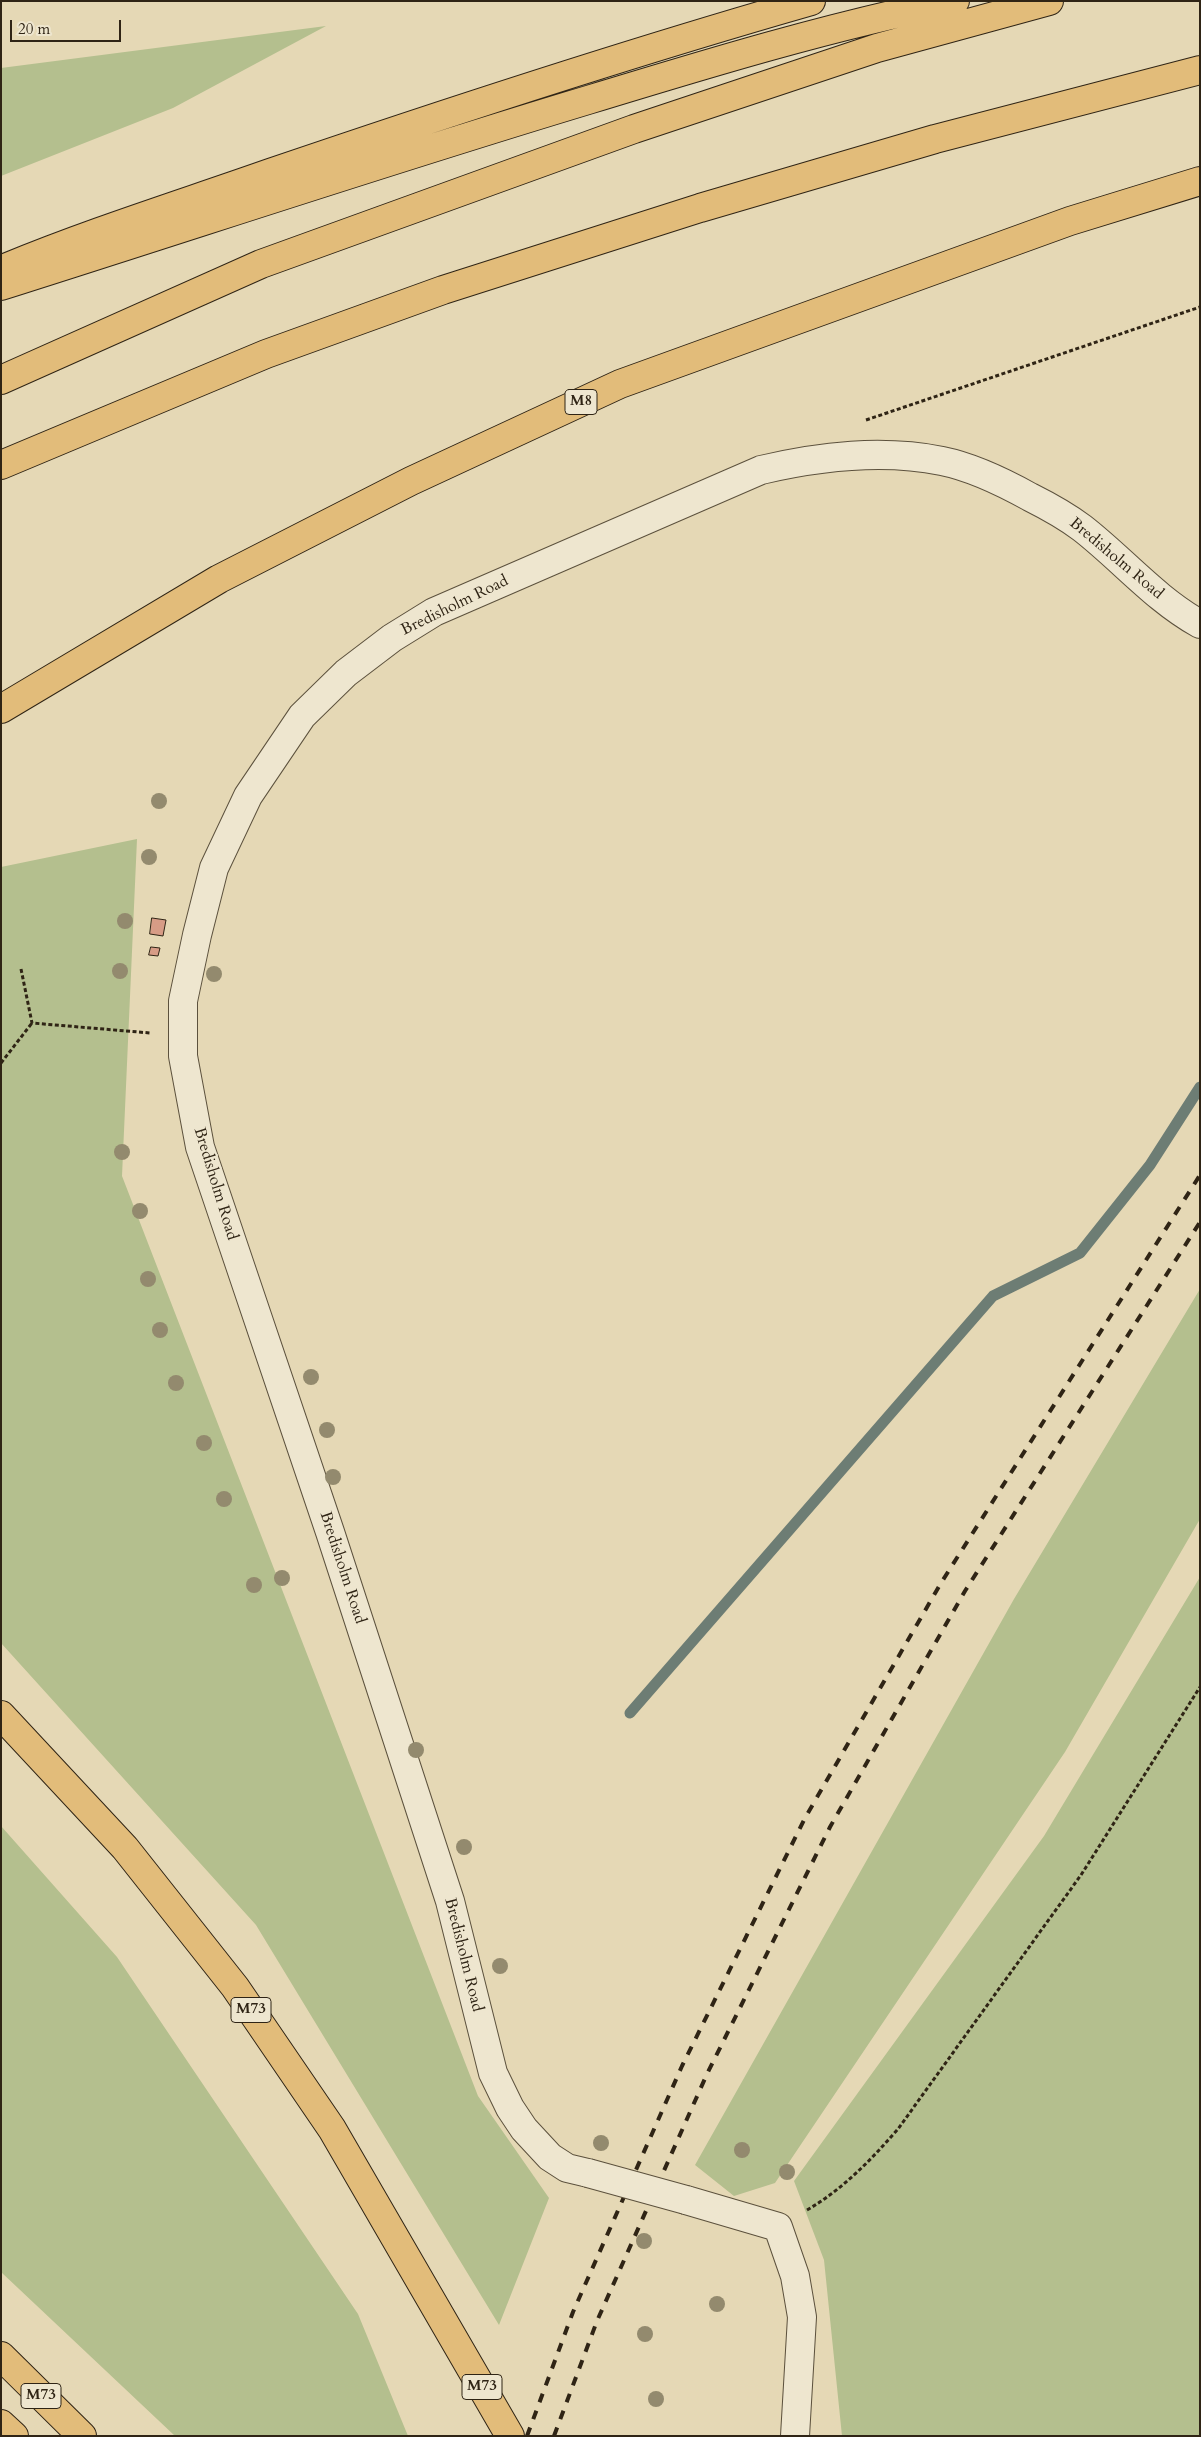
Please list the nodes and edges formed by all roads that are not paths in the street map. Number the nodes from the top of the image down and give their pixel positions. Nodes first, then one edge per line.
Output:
1 (811, 1) edge
2 (955, 1) edge
3 (1049, 1) edge
4 (1200, 70) edge
5 (1200, 181) edge
6 (1, 269) edge
7 (1, 286) edge
8 (1, 380) edge
9 (1, 465) edge
10 (1200, 624) edge
11 (1, 709) edge
12 (1, 1715) edge
13 (1, 2356) edge
14 (1, 2424) edge
15 (14, 2436) edge
16 (82, 2436) edge
17 (510, 2436) edge
18 (795, 2436) edge

1 - 6 highway
2 - 7 highway
3 - 8 highway
4 - 9 highway
5 - 11 highway, M8
10 - 18 street, Bredisholm Road, bridge
12 - 17 highway, M73
13 - 16 highway, M73
14 - 15 highway

